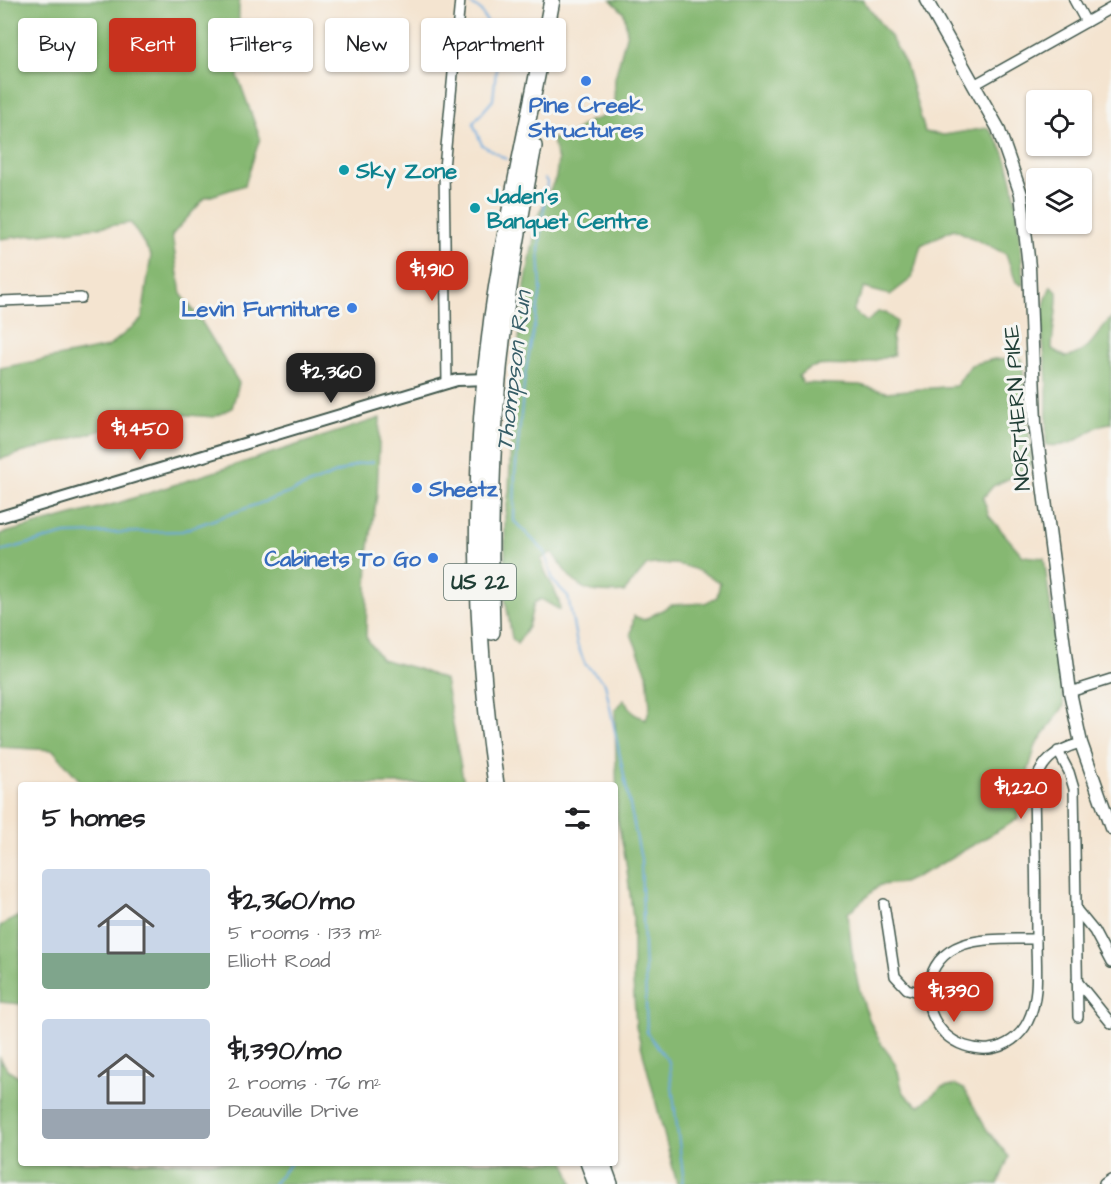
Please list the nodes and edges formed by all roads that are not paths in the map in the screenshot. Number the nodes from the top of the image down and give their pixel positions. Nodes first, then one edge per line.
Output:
1 (552, 0) edge
2 (562, 0) edge
3 (926, 0) edge
4 (1074, 0) edge
5 (460, 2) edge
6 (1111, 8) edge
7 (1086, 22) junction
8 (974, 85) junction
9 (81, 297) dead end
10 (0, 301) edge
11 (492, 379) junction
12 (447, 383) junction
13 (0, 517) edge
14 (1111, 679) edge
15 (1070, 692) junction
16 (1081, 743) junction
17 (1058, 751) junction
18 (496, 782) edge
19 (506, 782) edge
20 (1111, 828) edge
21 (884, 904) dead end
22 (1076, 909) junction
23 (1036, 939) junction
24 (1111, 963) edge
25 (1077, 981) junction
26 (927, 994) junction
27 (1078, 1017) dead end
28 (1111, 1023) edge
29 (589, 1166) edge
30 (603, 1166) edge
31 (1111, 1179) edge
32 (596, 1184) edge
33 (610, 1184) edge
34 (1104, 1184) edge

1 - 11 highway, US 22
2 - 11 highway, US 22
3 - 8 main road, NORTHERN PIKE
4 - 7 street
5 - 12 street
6 - 7 street
7 - 8 street
8 - 15 main road, NORTHERN PIKE
9 - 10 street
11 - 12 street
11 - 18 highway, US 22
11 - 19 highway, US 22
12 - 13 street
14 - 15 street
15 - 16 main road, NORTHERN PIKE
16 - 17 street
16 - 20 main road, NORTHERN PIKE
17 - 22 street
17 - 23 street
21 - 26 street
22 - 24 street
22 - 25 street
23 - 26 street
23 - 26 street
25 - 27 street
25 - 28 street
29 - 32 highway
30 - 33 highway
31 - 34 street

